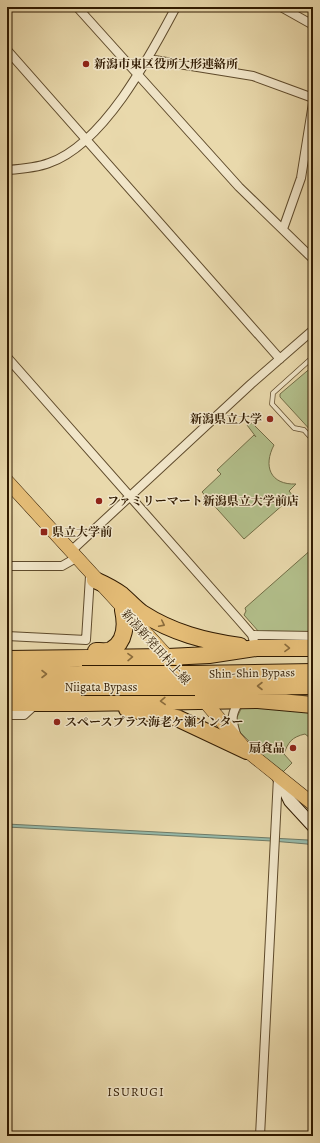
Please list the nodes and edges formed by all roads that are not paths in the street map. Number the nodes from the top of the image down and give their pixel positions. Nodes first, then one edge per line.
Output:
1 (77, 7) edge
2 (176, 7) edge
3 (281, 7) edge
4 (313, 25) edge
5 (7, 50) edge
6 (148, 59) junction
7 (138, 76) junction
8 (313, 98) edge
9 (313, 103) edge
10 (310, 137) edge
11 (87, 139) junction
12 (7, 170) edge
13 (282, 229) junction
14 (313, 259) edge
15 (313, 330) edge
16 (7, 357) edge
17 (313, 357) edge
18 (280, 359) junction
19 (313, 440) edge
20 (7, 481) edge
21 (131, 497) junction
22 (73, 555) junction
23 (7, 566) edge
24 (93, 577) junction
25 (124, 610) junction
26 (7, 636) edge
27 (313, 636) edge
28 (254, 642) junction
29 (313, 648) edge
30 (168, 657) junction
31 (8, 664) edge
32 (313, 672) edge
33 (81, 680) junction
34 (313, 686) edge
35 (196, 687) junction
36 (7, 688) edge
37 (241, 700) junction
38 (7, 702) edge
39 (36, 703) junction
40 (89, 703) junction
41 (313, 705) edge
42 (7, 715) edge
43 (243, 746) junction
44 (278, 776) junction
45 (313, 804) edge
46 (313, 826) edge
47 (260, 1136) edge

1 - 7 street
2 - 6 street
3 - 4 street
5 - 11 street
6 - 7 street
6 - 8 street
7 - 11 street
7 - 13 street
9 - 10 street
10 - 13 street
11 - 12 street
11 - 18 street
13 - 14 street
15 - 18 street
16 - 21 street
17 - 19 lane
18 - 21 street
20 - 22 main road, 新潟新発田村上線
21 - 22 street
21 - 28 street
22 - 23 street
22 - 24 main road, 新潟新発田村上線
24 - 25 main road, 新潟新発田村上線
24 - 26 street
24 -> 28 highway
25 - 30 main road, 新潟新発田村上線
25 - 31 highway
27 - 28 street
28 -> 29 highway
28 - 30 highway
31 -> 30 highway
30 - 35 main road, 新潟新発田村上線
31 -> 33 highway, Niigata Bypass
32 - 35 highway, Shin-Shin Bypass
33 - 35 highway, Niigata Bypass, bridge
33 - 36 highway, Niigata Bypass
34 -> 35 highway, Shin-Shin Bypass
35 - 37 highway
35 -> 40 highway
35 - 43 main road, 新潟新発田村上線
37 - 41 highway
37 - 43 street
38 - 39 highway
39 - 40 highway
39 - 42 street
40 - 43 highway
43 - 44 main road, 新潟新発田村上線
44 - 45 main road, 新潟新発田村上線
44 - 46 street
44 - 47 street

